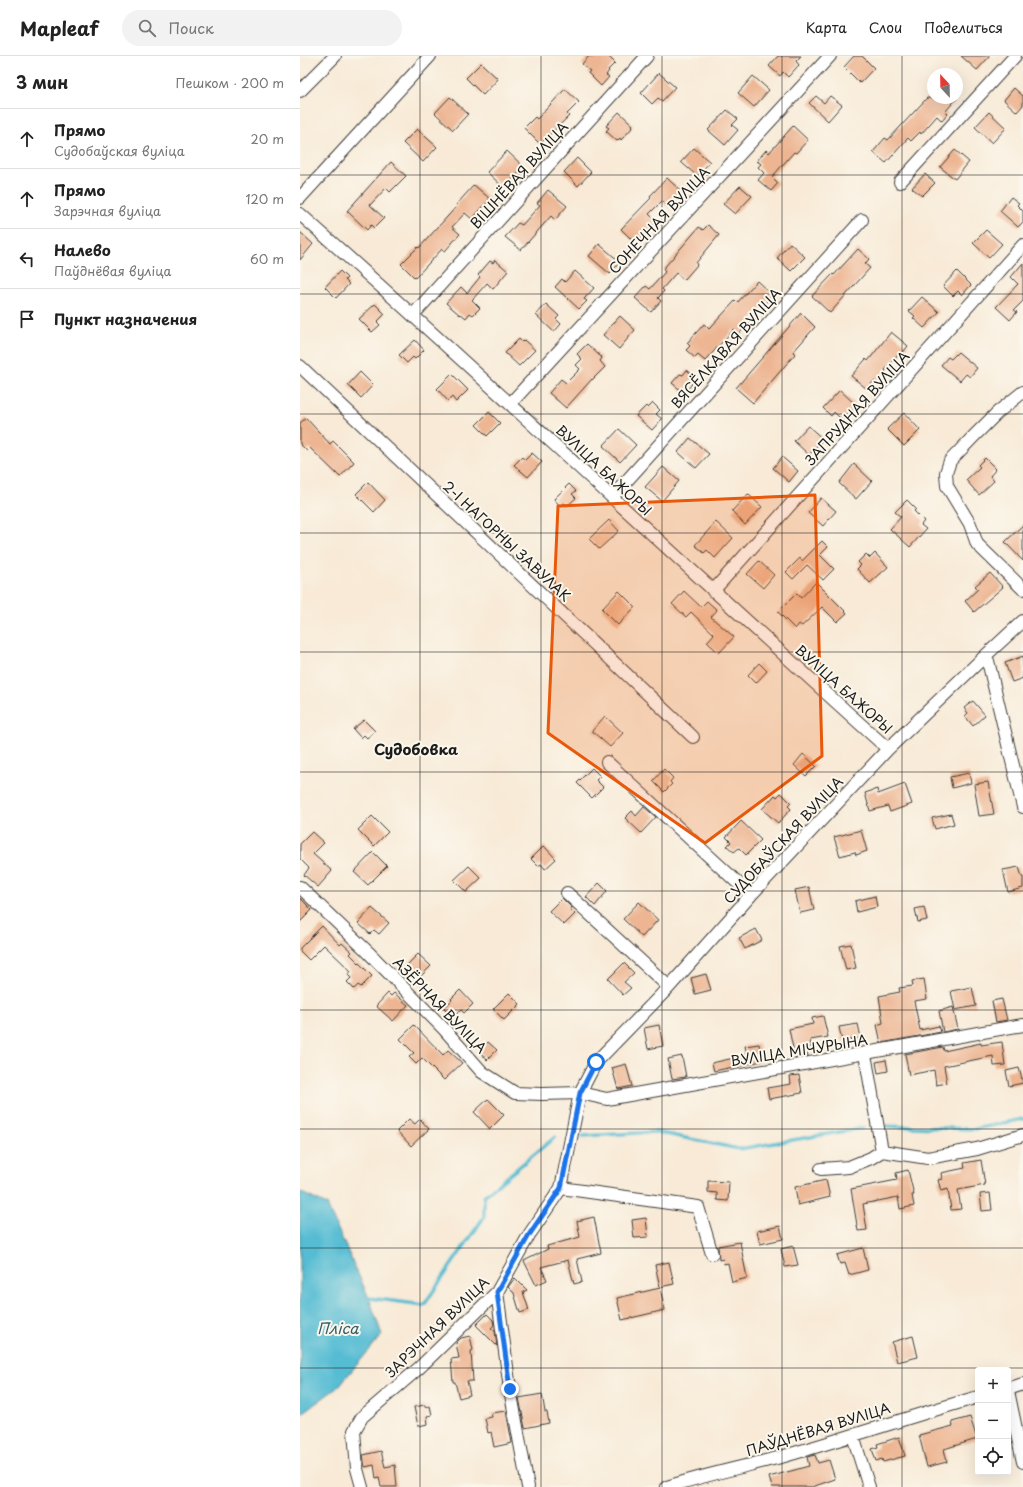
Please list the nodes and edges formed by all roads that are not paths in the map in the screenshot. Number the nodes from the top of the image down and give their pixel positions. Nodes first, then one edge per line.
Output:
1 (430, 56) edge
2 (647, 56) edge
3 (830, 56) edge
4 (1015, 56) edge
5 (328, 58) edge
6 (300, 91) edge
7 (900, 182) dead end
8 (300, 198) edge
9 (300, 214) edge
10 (862, 220) dead end
11 (1023, 244) edge
12 (413, 315) junction
13 (300, 366) edge
14 (1023, 392) edge
15 (510, 404) junction
16 (612, 497) junction
17 (1023, 589) edge
18 (713, 591) junction
19 (1023, 621) edge
20 (984, 657) junction
21 (693, 737) dead end
22 (888, 749) junction
23 (607, 762) dead end
24 (1023, 807) edge
25 (300, 887) edge
26 (567, 893) dead end
27 (751, 895) junction
28 (669, 987) junction
29 (1023, 1025) edge
30 (865, 1054) junction
31 (580, 1093) junction
32 (1023, 1135) edge
33 (882, 1151) junction
34 (821, 1169) dead end
35 (561, 1188) junction
36 (712, 1254) dead end
37 (497, 1292) junction
38 (1023, 1384) edge
39 (1011, 1389) edge
40 (975, 1398) edge
41 (1011, 1403) edge
42 (853, 1436) junction
43 (1023, 1462) edge
44 (362, 1487) edge
45 (528, 1487) edge
46 (667, 1487) edge
47 (869, 1487) edge

1 - 8 street
2 - 12 street, ВІШНЁВАЯ ВУЛІЦА
3 - 15 street, СОНЕЧНАЯ ВУЛІЦА
4 - 7 street
5 - 6 street
9 - 12 street, ВУЛІЦА БАЖОРЫ
10 - 16 street, ВЯСЁЛКАВАЯ ВУЛІЦА
11 - 18 street, ЗАПРУДНАЯ ВУЛІЦА
12 - 15 street, ВУЛІЦА БАЖОРЫ
13 - 21 street, 2-І НАГОРНЫ ЗАВУЛАК
14 - 17 street
15 - 16 street, ВУЛІЦА БАЖОРЫ
16 - 18 street, ВУЛІЦА БАЖОРЫ
18 - 22 street, ВУЛІЦА БАЖОРЫ
19 - 20 street, СУДОБАЎСКАЯ ВУЛІЦА
20 - 22 street, СУДОБАЎСКАЯ ВУЛІЦА
20 - 24 street
22 - 27 street, СУДОБАЎСКАЯ ВУЛІЦА
23 - 27 street
25 - 31 street, АЗЁРНАЯ ВУЛІЦА
26 - 28 street
27 - 28 street, СУДОБАЎСКАЯ ВУЛІЦА
28 - 31 street, СУДОБАЎСКАЯ ВУЛІЦА
29 - 30 street, ВУЛІЦА МІЧУРЫНА
30 - 31 street, ВУЛІЦА МІЧУРЫНА
30 - 33 street
31 - 35 street, ЗАРЭЧНАЯ ВУЛІЦА
32 - 33 street
33 - 34 street
35 - 36 street
35 - 37 street, ЗАРЭЧНАЯ ВУЛІЦА
37 - 44 street, ЗАРЭЧНАЯ ВУЛІЦА
37 - 45 street
38 - 39 street
40 - 42 street, ПАЎДНЁВАЯ ВУЛІЦА
41 - 43 street
42 - 46 street, ПАЎДНЁВАЯ ВУЛІЦА
42 - 47 street

